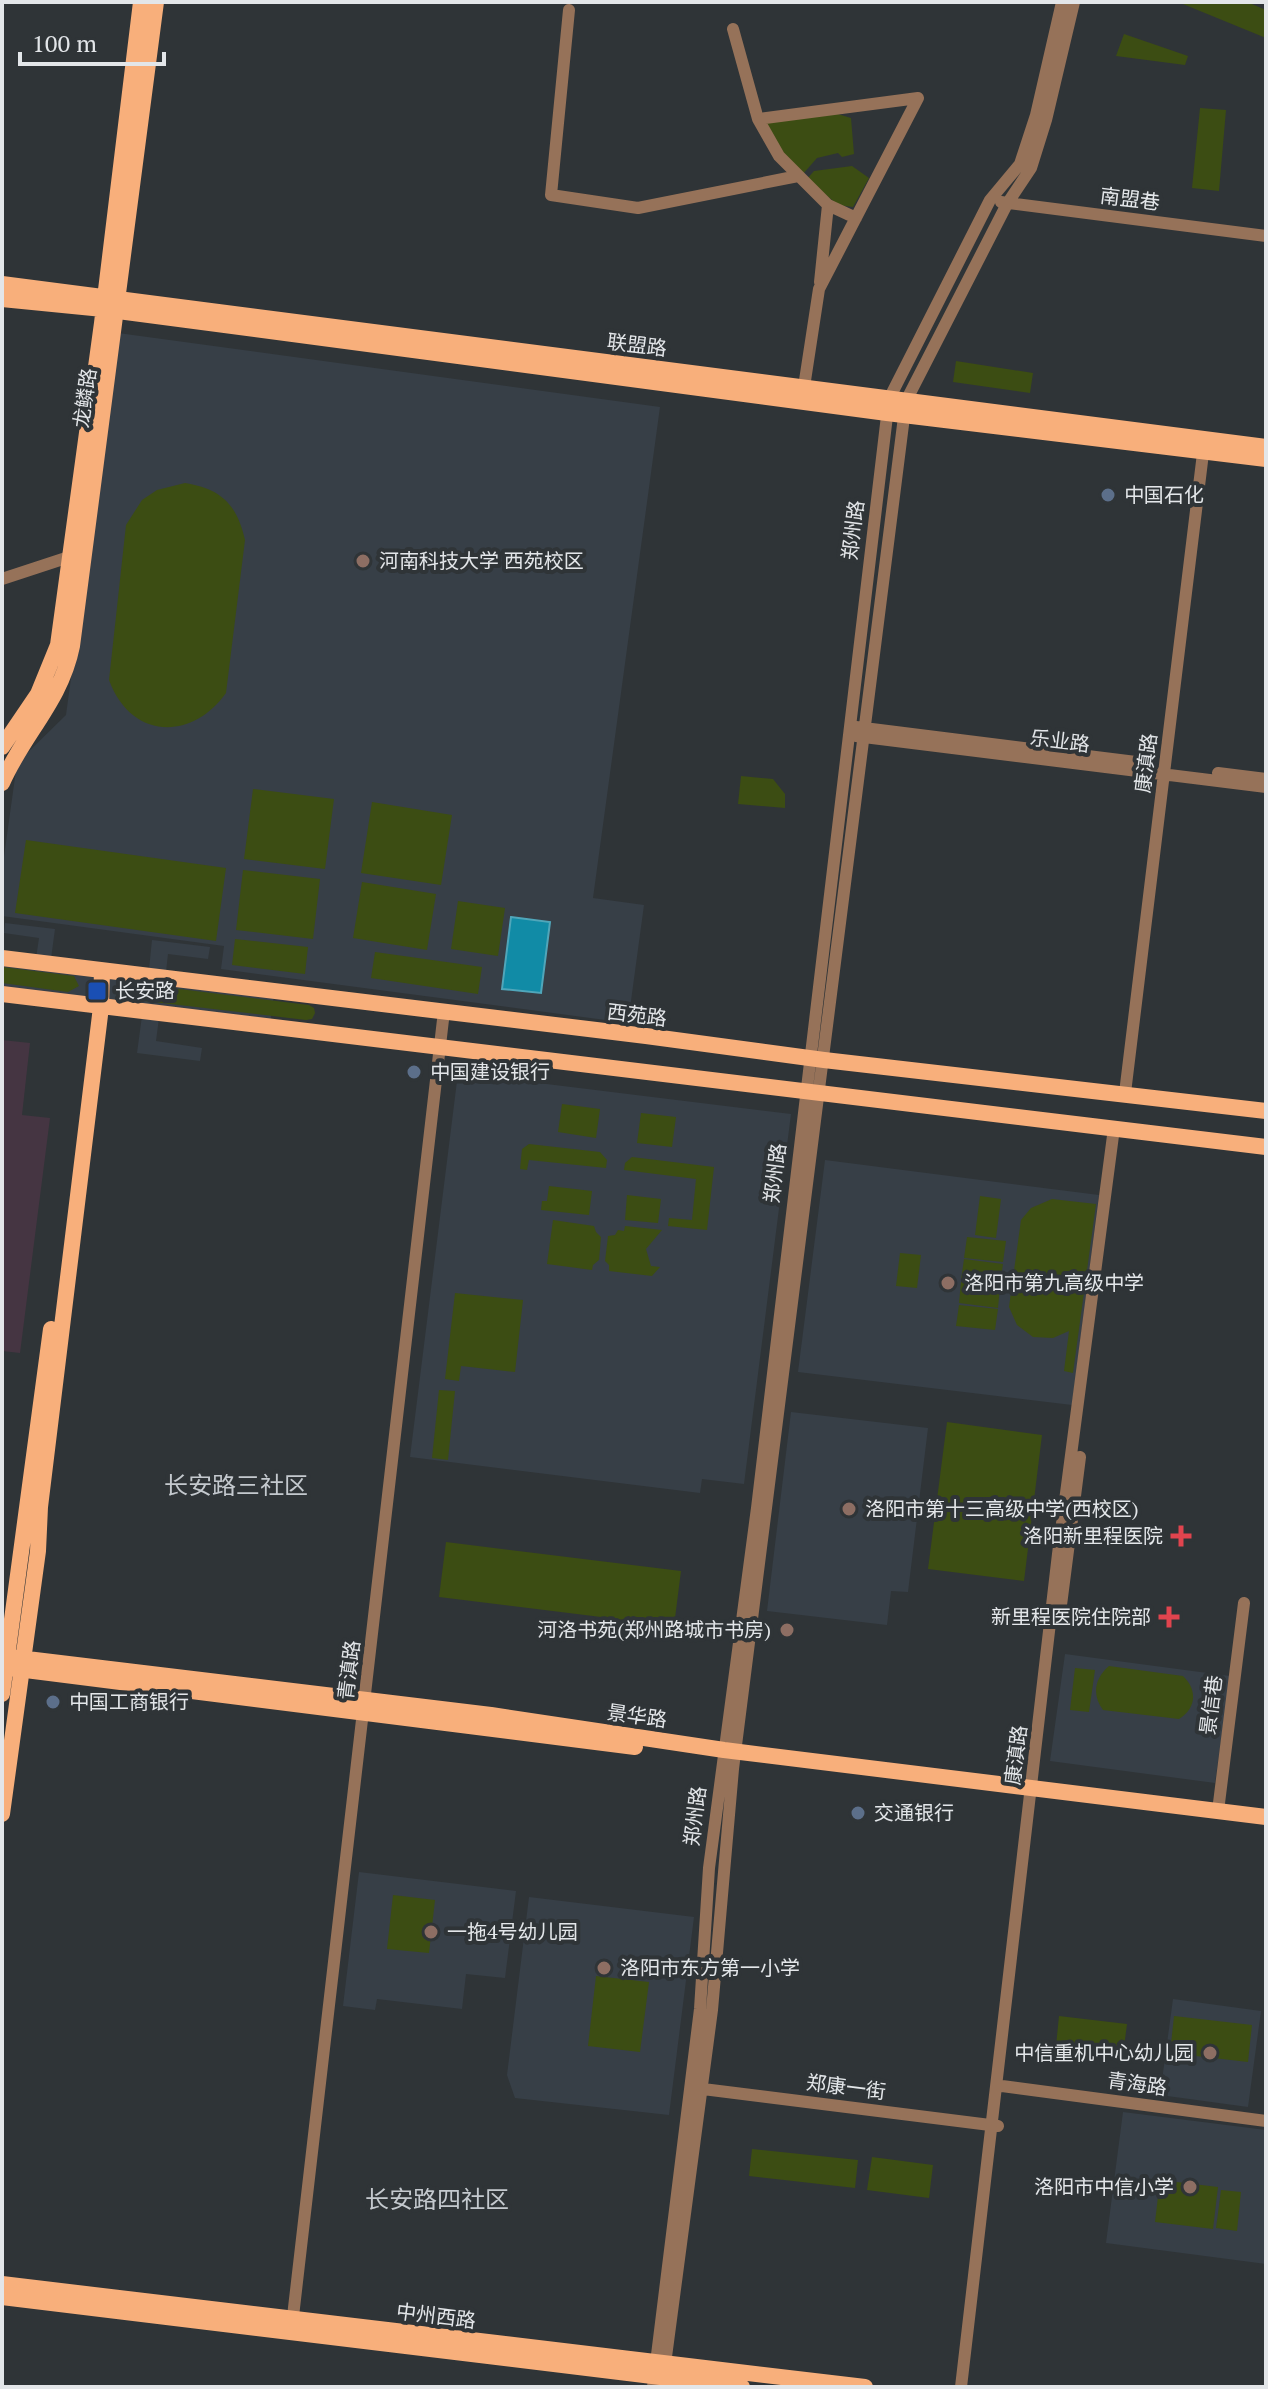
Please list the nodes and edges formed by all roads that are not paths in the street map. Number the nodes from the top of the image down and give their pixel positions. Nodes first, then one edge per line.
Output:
1 (141, 2) edge
2 (156, 2) edge
3 (1062, 2) edge
4 (1074, 2) edge
5 (569, 10) dead end
6 (733, 29) dead end
7 (758, 119) junction
8 (798, 176) junction
9 (990, 200) junction
10 (1007, 204) junction
11 (828, 205) junction
12 (856, 218) junction
13 (1266, 236) edge
14 (2, 284) edge
15 (819, 289) junction
16 (2, 299) edge
17 (111, 303) junction
18 (804, 387) junction
19 (888, 406) junction
20 (905, 408) junction
21 (1201, 444) junction
22 (1266, 447) edge
23 (1266, 459) edge
24 (69, 557) junction
25 (2, 579) edge
26 (856, 731) junction
27 (2, 747) edge
28 (1162, 770) junction
29 (1266, 779) edge
30 (2, 783) edge
31 (1266, 787) edge
32 (2, 958) edge
33 (102, 971) junction
34 (2, 994) edge
35 (96, 1006) junction
36 (444, 1011) junction
37 (439, 1047) junction
38 (816, 1059) junction
39 (812, 1092) junction
40 (1121, 1093) junction
41 (1266, 1111) edge
42 (1118, 1129) junction
43 (1266, 1147) edge
44 (1244, 1603) dead end
45 (10, 1663) edge
46 (2, 1694) edge
47 (365, 1706) junction
48 (729, 1755) junction
49 (1034, 1793) junction
50 (1218, 1811) junction
51 (2, 1814) edge
52 (1266, 1817) edge
53 (1266, 1826) edge
54 (1002, 2086) junction
55 (696, 2088) junction
56 (1266, 2121) edge
57 (995, 2125) junction
58 (2, 2284) edge
59 (2, 2297) edge
60 (292, 2325) junction
61 (659, 2376) edge
62 (742, 2387) edge
63 (865, 2387) edge
64 (961, 2387) edge
65 (968, 2387) edge

1 - 17 main road, 龙鳞路
2 - 17 main road, 龙鳞路
3 - 9 street, 郑州路
4 - 10 street, 郑州路
5 - 8 street
6 - 7 street
7 - 8 street
7 - 12 street
8 - 11 street
9 - 10 street, 南盟巷
9 - 19 street, 郑州路
10 - 13 street, 南盟巷
10 - 20 street, 郑州路
11 - 12 street
11 - 15 street
12 - 15 street
14 - 17 main road, 联盟路
15 - 18 street
16 - 17 main road, 联盟路
17 - 18 main road, 联盟路
17 - 19 main road, 联盟路
17 - 24 main road, 龙鳞路
17 - 30 main road, 龙鳞路
18 - 19 main road, 联盟路
19 - 20 main road, 联盟路
19 - 26 street, 郑州路
20 - 21 main road, 联盟路
20 - 26 street, 郑州路
21 - 22 main road, 联盟路
21 - 23 main road, 联盟路
21 - 28 street, 康滇路
24 - 25 street
24 - 27 main road, 龙鳞路
26 - 28 street, 乐业路
26 - 38 street, 郑州路
28 - 29 street, 乐业路
28 - 31 street, 乐业路
28 - 40 street, 康滇路
32 - 33 main road, 西苑路
33 - 35 main road
33 - 36 main road, 西苑路
34 - 35 main road
35 - 37 main road
35 - 45 main road
36 - 37 street, 青滇路
36 - 38 main road, 西苑路
37 - 39 main road
37 - 47 street, 青滇路
38 - 39 street, 郑州路
38 - 40 main road, 西苑路
39 - 42 main road
39 - 48 street, 郑州路
40 - 41 main road, 西苑路
42 - 43 main road
42 - 49 street, 康滇路
44 - 50 street, 景信巷
45 - 46 main road
45 - 47 main road, 景华路
45 - 51 main road
47 - 48 main road, 景华路
47 - 60 street, 青滇路
48 - 49 main road, 景华路
48 - 55 street, 郑州路
49 - 50 main road, 景华路
49 - 53 main road, 景华路
49 - 54 street, 康滇路
49 - 57 street, 康滇路
50 - 52 main road, 景华路
54 - 56 street, 青海路
54 - 57 street, 康滇路
55 - 57 street, 郑康一街
55 - 61 street, 郑州路
57 - 64 street, 康滇路
57 - 65 street, 康滇路
58 - 60 main road, 中州西路
59 - 60 main road, 中州西路
60 - 61 main road, 中州西路
61 - 62 main road, 中州西路
61 - 63 main road, 中州西路

